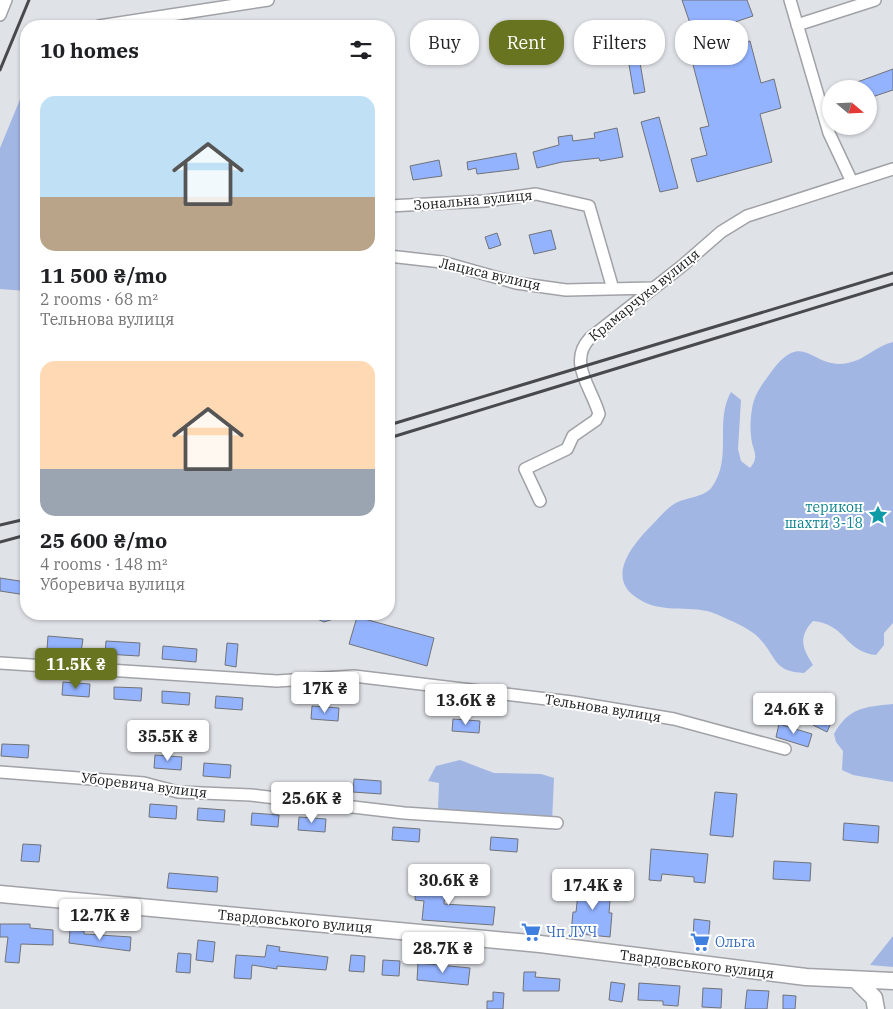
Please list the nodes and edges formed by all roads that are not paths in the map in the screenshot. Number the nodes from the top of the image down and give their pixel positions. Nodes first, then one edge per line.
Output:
1 (6, 0) edge
2 (268, 0) edge
3 (790, 0) edge
4 (875, 0) edge
5 (0, 15) edge
6 (139, 20) edge
7 (797, 26) junction
8 (893, 169) edge
9 (852, 182) junction
10 (395, 206) edge
11 (395, 257) edge
12 (652, 288) junction
13 (613, 289) junction
14 (540, 500) dead end
15 (0, 664) edge
16 (785, 749) dead end
17 (0, 772) edge
18 (557, 823) dead end
19 (0, 894) edge
20 (857, 981) junction
21 (893, 981) edge
22 (876, 1009) edge

1 - 5 street
2 - 6 street
3 - 7 street
4 - 7 street
7 - 9 street
8 - 9 street, Крамарчука вулиця
9 - 12 street, Крамарчука вулиця
10 - 13 street, Зональна вулиця
11 - 13 street, Лациса вулиця
12 - 13 street, Лациса вулиця
12 - 14 street, Крамарчука вулиця
15 - 16 street, Тельнова вулиця
17 - 18 street, Уборевича вулиця
19 - 20 main road, Твардовського вулиця
20 - 21 main road, Твардовського вулиця
20 - 22 main road

